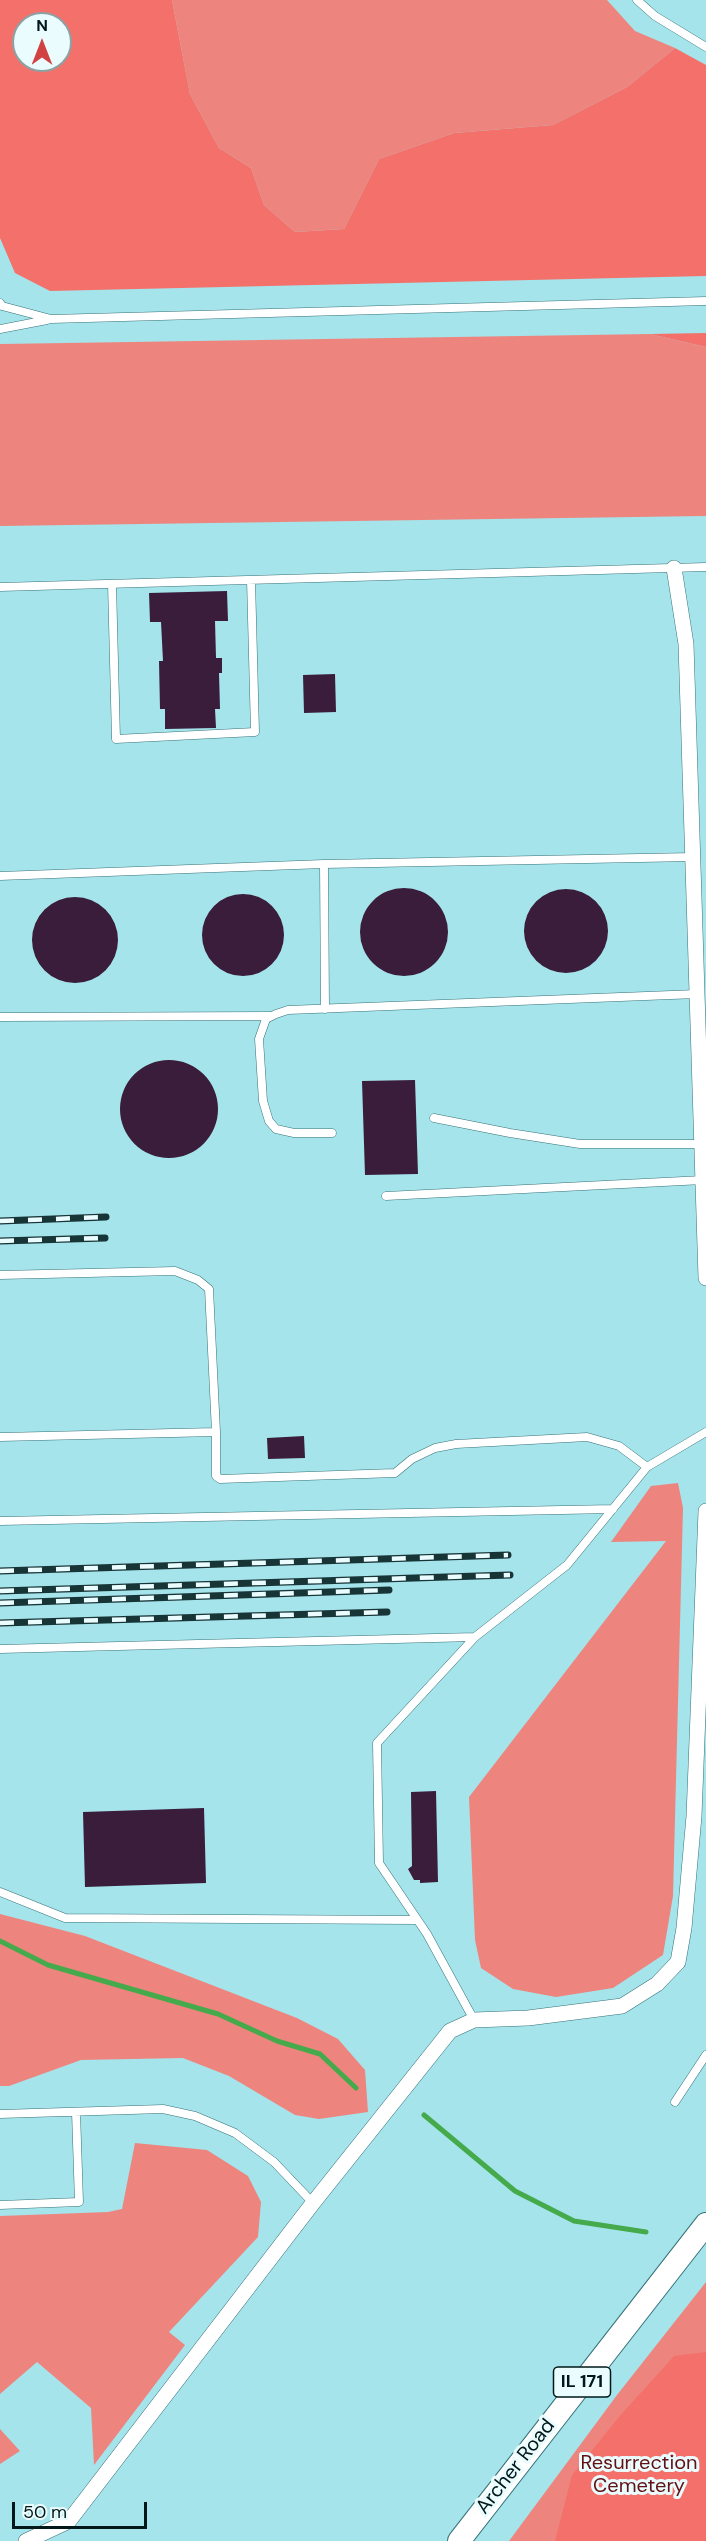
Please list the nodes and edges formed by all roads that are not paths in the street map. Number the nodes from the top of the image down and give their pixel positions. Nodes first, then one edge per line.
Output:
1 (637, 0) edge
2 (706, 47) edge
3 (706, 301) edge
4 (0, 303) edge
5 (51, 319) junction
6 (0, 328) edge
7 (706, 567) edge
8 (674, 568) junction
9 (251, 580) junction
10 (112, 584) junction
11 (0, 587) edge
12 (693, 857) junction
13 (324, 864) junction
14 (0, 876) edge
15 (697, 994) junction
16 (325, 1009) junction
17 (271, 1016) junction
18 (0, 1017) edge
19 (434, 1118) dead end
20 (332, 1133) dead end
21 (702, 1144) junction
22 (703, 1180) junction
23 (386, 1196) dead end
24 (0, 1275) edge
25 (706, 1278) edge
26 (216, 1432) junction
27 (706, 1432) edge
28 (0, 1437) edge
29 (647, 1467) junction
30 (613, 1509) junction
31 (706, 1511) edge
32 (0, 1521) edge
33 (475, 1637) junction
34 (0, 1649) edge
35 (0, 1892) edge
36 (417, 1920) junction
37 (474, 2020) junction
38 (706, 2055) edge
39 (675, 2102) dead end
40 (76, 2112) junction
41 (0, 2114) edge
42 (313, 2203) junction
43 (0, 2205) edge
44 (706, 2224) edge
45 (26, 2541) edge
46 (459, 2541) edge

1 - 2 lane
3 - 5 lane
4 - 5 lane
5 - 6 lane
7 - 8 lane
8 - 9 lane
8 - 12 street
9 - 10 lane
9 - 10 lane
10 - 11 lane
12 - 13 lane
12 - 15 street
13 - 14 lane
13 - 16 lane
15 - 16 lane
15 - 21 street
16 - 17 lane
17 - 18 lane
17 - 20 lane
19 - 21 lane
21 - 22 street
22 - 23 lane
22 - 25 street
24 - 26 lane
26 - 28 lane
26 - 29 lane
27 - 29 lane
29 - 30 lane
30 - 32 lane
30 - 33 lane
31 - 37 street
33 - 34 lane
33 - 36 lane
35 - 36 lane
36 - 37 lane
37 - 42 street
38 - 39 lane
40 - 41 lane
40 - 42 lane
40 - 43 lane
42 - 45 street
44 - 46 main road, Archer Road / IL 171

